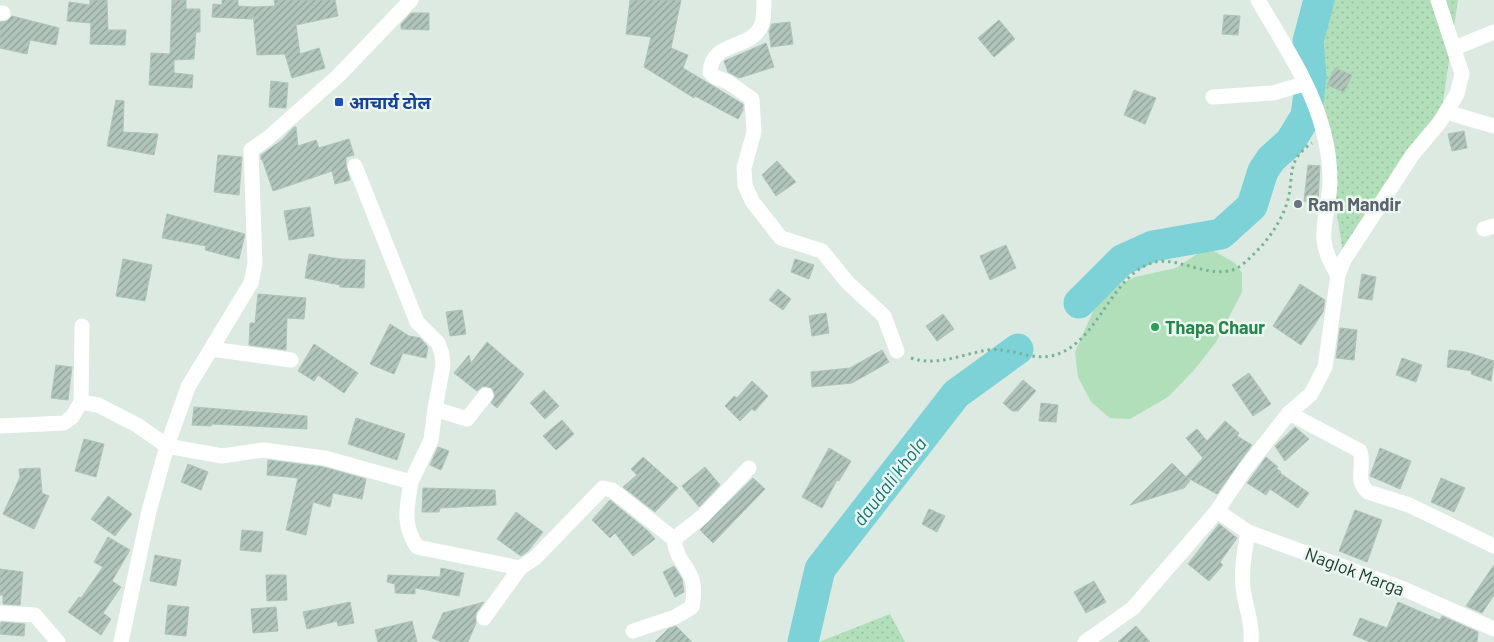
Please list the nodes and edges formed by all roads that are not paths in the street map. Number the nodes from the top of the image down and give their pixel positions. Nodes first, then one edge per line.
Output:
1 (764, 0) edge
2 (1258, 0) edge
3 (1438, 0) edge
4 (413, 1) edge
5 (1494, 32) edge
6 (1455, 48) junction
7 (1308, 92) junction
8 (1213, 96) dead end
9 (1446, 112) junction
10 (1494, 126) edge
11 (356, 166) dead end
12 (1338, 274) junction
13 (82, 326) dead end
14 (211, 349) junction
15 (896, 351) road end
16 (291, 360) dead end
17 (486, 395) dead end
18 (81, 402) junction
19 (435, 409) junction
20 (1289, 413) junction
21 (0, 426) edge
22 (167, 446) junction
23 (749, 468) dead end
24 (411, 482) junction
25 (1217, 511) junction
26 (1248, 532) junction
27 (674, 539) junction
28 (1494, 546) edge
29 (520, 568) junction
30 (0, 613) edge
31 (484, 618) dead end
32 (1494, 629) edge
33 (633, 631) dead end
34 (58, 642) edge
35 (121, 642) edge
36 (1085, 642) edge
37 (1251, 642) edge

1 - 15 street
2 - 7 street
3 - 6 street
4 - 14 street
5 - 6 street
6 - 9 street
7 - 8 street
7 - 12 street
9 - 10 street
9 - 12 street
11 - 19 street
12 - 20 street
13 - 18 street
14 - 16 street
14 - 22 street
17 - 19 street
18 - 21 street
18 - 22 street
19 - 24 street
20 - 25 street
20 - 28 street
22 - 24 street
22 - 35 street
23 - 27 street
24 - 29 street
25 - 26 street, Naglok Marga
25 - 36 street
26 - 32 street, Naglok Marga
26 - 37 street
27 - 29 street
27 - 33 street
29 - 31 street
30 - 34 street

